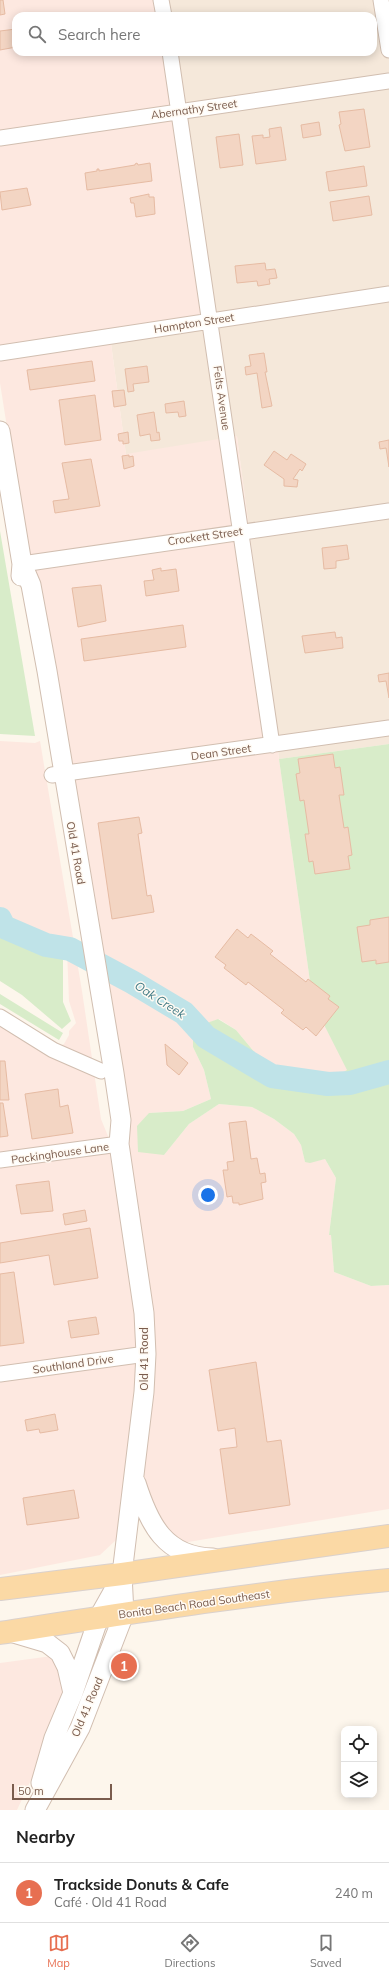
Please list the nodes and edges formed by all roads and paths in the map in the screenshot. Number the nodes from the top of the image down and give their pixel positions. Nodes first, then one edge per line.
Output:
1 (161, 0) edge
2 (381, 0) edge
3 (163, 12) edge
4 (389, 50) edge
5 (171, 56) edge
6 (389, 81) edge
7 (179, 110) junction
8 (0, 138) edge
9 (389, 294) edge
10 (210, 320) junction
11 (0, 353) edge
12 (0, 431) edge
13 (2, 463) edge
14 (389, 511) edge
15 (241, 531) junction
16 (22, 564) junction
17 (389, 728) edge
18 (272, 745) junction
19 (58, 774) junction
20 (95, 991) junction
21 (0, 1017) edge
22 (101, 1071) junction
23 (119, 1144) junction
24 (0, 1160) edge
25 (146, 1354) junction
26 (0, 1374) edge
27 (134, 1477) junction
28 (389, 1536) edge
29 (238, 1558) junction
30 (122, 1574) junction
31 (389, 1580) edge
32 (0, 1589) edge
33 (124, 1614) junction
34 (99, 1617) junction
35 (4, 1632) edge
36 (73, 1694) junction
37 (34, 1810) edge

1 - 3 street
2 - 4 street
5 - 7 street, Felts Avenue
6 - 7 street, Abernathy Street
7 - 8 street, Abernathy Street
7 - 10 street, Felts Avenue
9 - 10 street, Hampton Street
10 - 11 street, Hampton Street
10 - 15 street, Felts Avenue
12 - 13 street, Old 41 Road
13 - 16 street, Old 41 Road
14 - 15 street, Crockett Street
15 - 16 street, Crockett Street
15 - 18 street, Felts Avenue
16 - 19 street, Old 41 Road
17 - 18 street, Dean Street
18 - 19 street, Dean Street
19 - 20 street, Old 41 Road
20 - 22 street, Old 41 Road
20 - 23 street, Old 41 Road
21 - 22 street
22 - 23 street, Old 41 Road
23 - 24 street, Packinghouse Lane
23 - 25 street, Old 41 Road
25 - 26 street, Southland Drive
25 - 27 street, Old 41 Road
27 - 29 street
27 - 30 street, Old 41 Road
28 - 29 main road
29 - 30 main road
30 - 32 main road
30 - 33 street, Old 41 Road
30 - 34 street, Old 41 Road
31 - 33 main road, Bonita Beach Road Southeast
33 - 34 main road, Bonita Beach Road Southeast
33 - 37 street, Old 41 Road
34 - 35 main road, Bonita Beach Road Southeast
34 - 36 street, Old 41 Road
35 - 36 street
36 - 37 street, Old 41 Road

